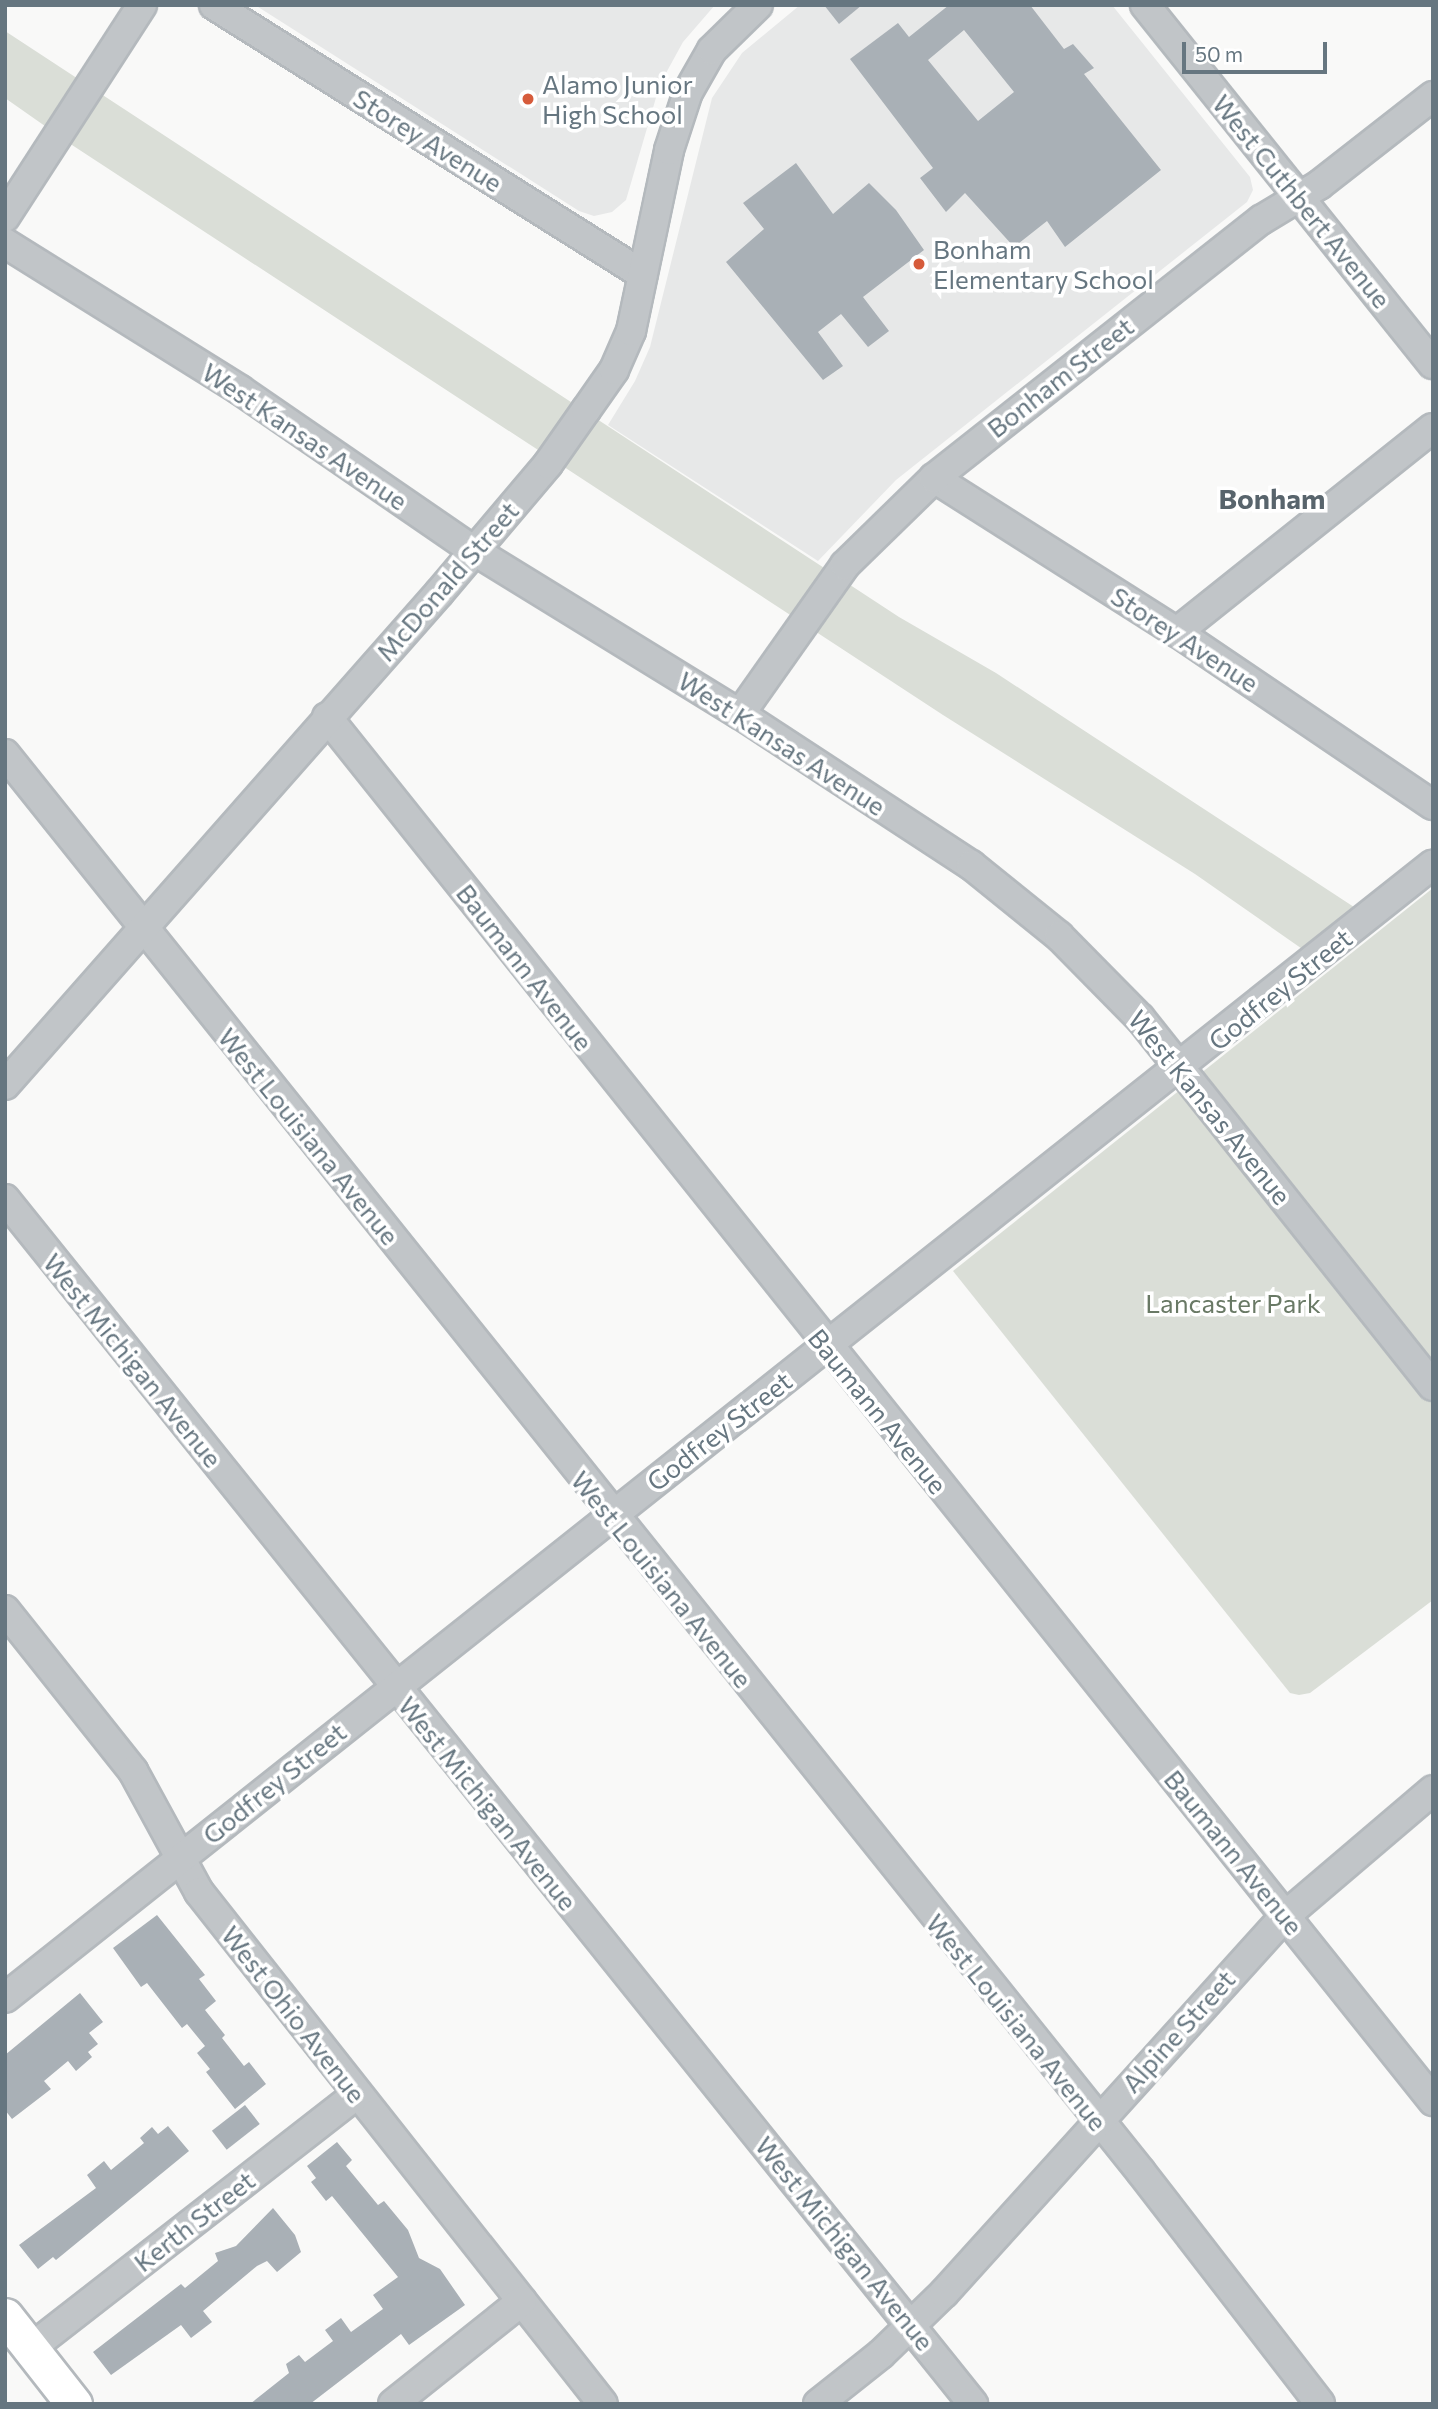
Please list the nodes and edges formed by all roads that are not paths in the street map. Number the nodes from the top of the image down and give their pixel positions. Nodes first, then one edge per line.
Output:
1 (142, 5) edge
2 (214, 5) edge
3 (758, 5) edge
4 (1149, 7) edge
5 (1433, 96) edge
6 (1299, 195) junction
7 (5, 218) edge
8 (5, 243) edge
9 (642, 274) junction
10 (1433, 364) edge
11 (1433, 428) edge
12 (934, 478) junction
13 (474, 550) junction
14 (1177, 632) junction
15 (740, 714) junction
16 (327, 717) junction
17 (5, 754) edge
18 (1433, 805) edge
19 (1433, 864) edge
20 (143, 928) junction
21 (1182, 1067) junction
22 (5, 1086) edge
23 (5, 1199) edge
24 (827, 1347) junction
25 (1433, 1386) edge
26 (611, 1515) junction
27 (8, 1618) edge
28 (394, 1687) junction
29 (1433, 1790) edge
30 (179, 1858) junction
31 (1285, 1916) junction
32 (5, 1998) edge
33 (356, 2094) junction
34 (1433, 2101) edge
35 (1096, 2121) junction
36 (522, 2301) junction
37 (5, 2316) edge
38 (911, 2325) junction
39 (31, 2348) junction
40 (75, 2404) edge
41 (393, 2404) edge
42 (603, 2404) edge
43 (818, 2404) edge
44 (973, 2404) edge
45 (1320, 2404) edge

1 - 7 street
2 - 9 street, Storey Avenue
3 - 9 street, McDonald Street
4 - 6 street, West Cuthbert Avenue
5 - 6 street, Bonham Street
6 - 10 street, West Cuthbert Avenue
6 - 12 street, Bonham Street
8 - 13 street, West Kansas Avenue
9 - 13 street, McDonald Street
11 - 14 street
12 - 14 street, Storey Avenue
12 - 15 street, Bonham Street
13 - 15 street, West Kansas Avenue
13 - 16 street, McDonald Street
14 - 18 street, Storey Avenue
15 - 21 street, West Kansas Avenue
16 - 20 street, McDonald Street
16 - 24 street, Baumann Avenue
17 - 20 street, West Louisiana Avenue
19 - 21 street, Godfrey Street
20 - 22 street, McDonald Street
20 - 26 street, West Louisiana Avenue
21 - 24 street, Godfrey Street
21 - 25 street, West Kansas Avenue
23 - 28 street, West Michigan Avenue
24 - 26 street, Godfrey Street
24 - 31 street, Baumann Avenue
26 - 28 street, Godfrey Street
26 - 35 street, West Louisiana Avenue
27 - 30 street, West Ohio Avenue
28 - 30 street, Godfrey Street
28 - 38 street, West Michigan Avenue
29 - 31 street, Alpine Street
30 - 32 street, Godfrey Street
30 - 33 street, West Ohio Avenue
31 - 34 street, Baumann Avenue
31 - 35 street, Alpine Street
33 - 36 street, West Ohio Avenue
33 - 39 street, Kerth Street
35 - 38 street, Alpine Street
35 - 45 street, West Louisiana Avenue
36 - 41 street
36 - 42 street, West Ohio Avenue
37 - 39 main road
38 - 43 street, Alpine Street
38 - 44 street, West Michigan Avenue
39 - 40 main road

